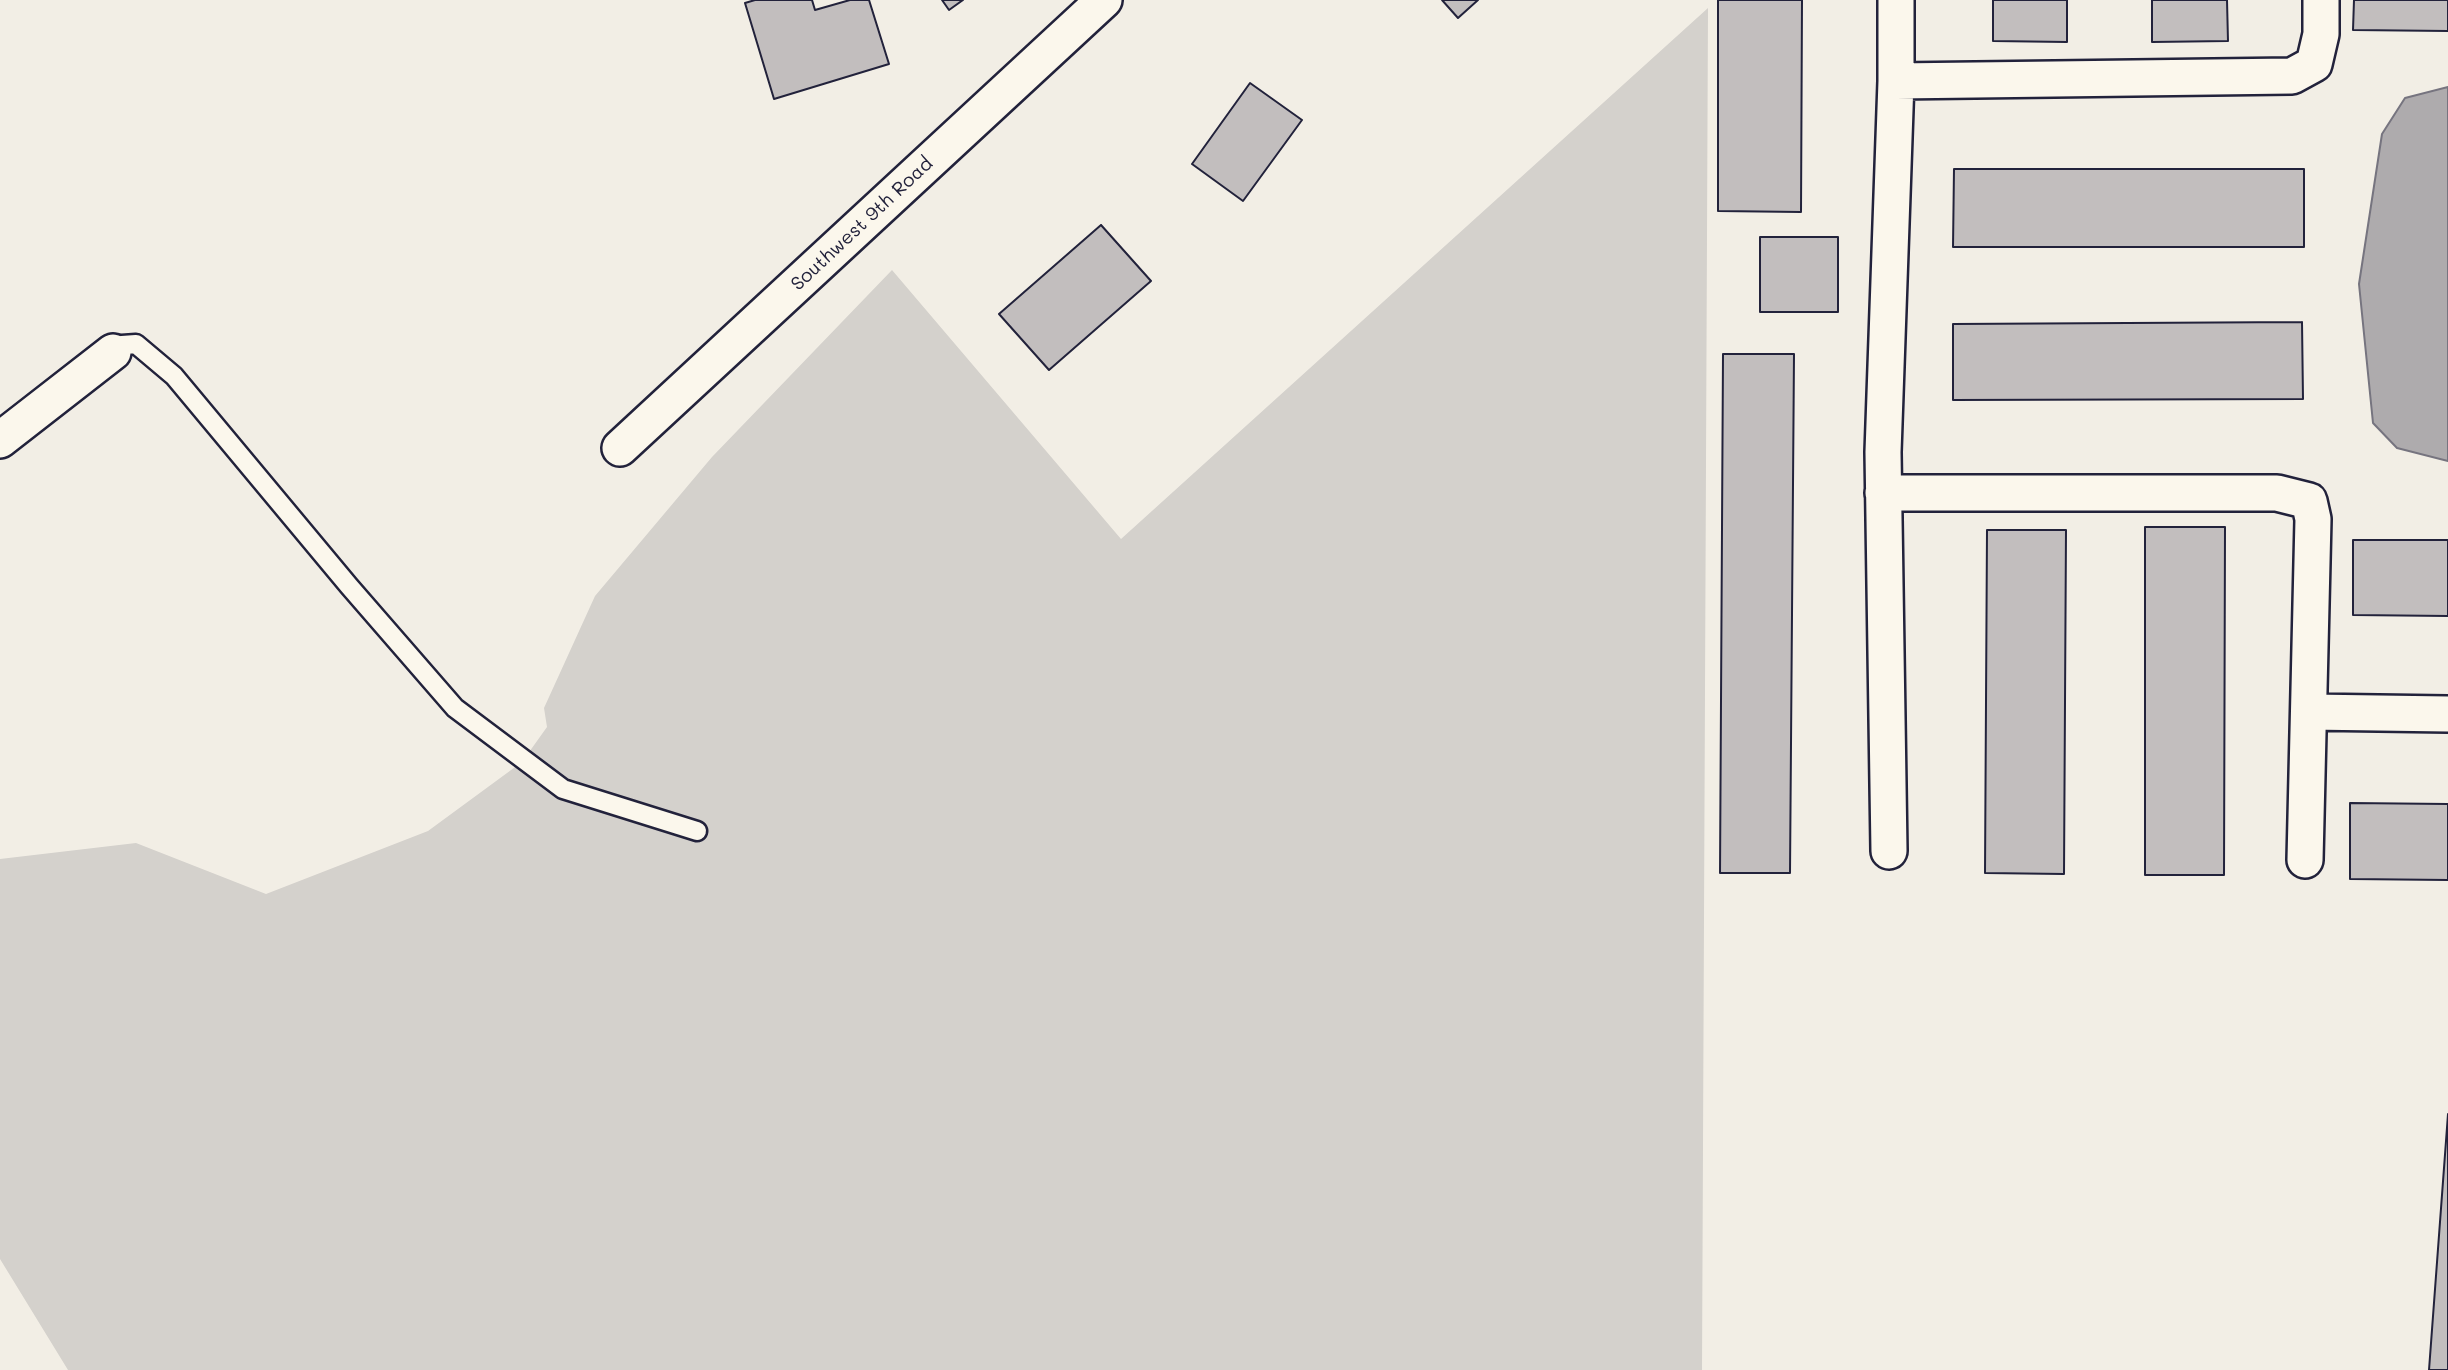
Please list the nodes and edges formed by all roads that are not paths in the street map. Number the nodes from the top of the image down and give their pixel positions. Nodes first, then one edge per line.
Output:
1 (1104, 0) edge
2 (1896, 0) edge
3 (2321, 0) edge
4 (1896, 81) junction
5 (113, 352) joint
6 (0, 440) edge
7 (620, 448) dead end
8 (1883, 493) junction
9 (2309, 712) junction
10 (2448, 714) edge
11 (697, 831) dead end
12 (1889, 851) dead end
13 (2305, 860) dead end

1 - 7 street, Southwest 9th Road
2 - 4 street
3 - 4 street
4 - 8 street
5 - 6 street
5 - 11 lane
8 - 9 street
8 - 12 street
9 - 10 street
9 - 13 street

